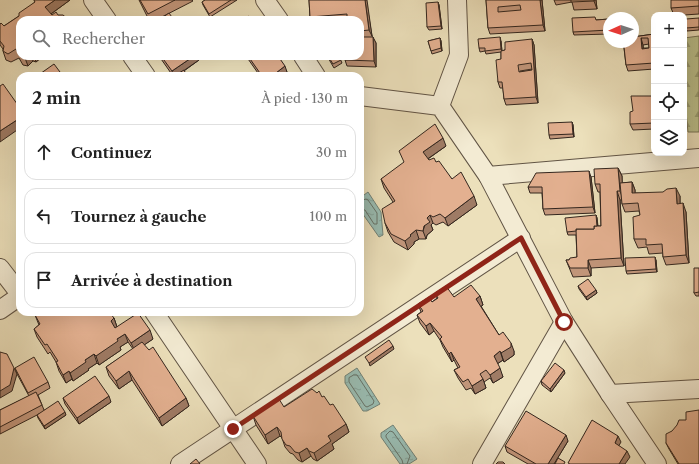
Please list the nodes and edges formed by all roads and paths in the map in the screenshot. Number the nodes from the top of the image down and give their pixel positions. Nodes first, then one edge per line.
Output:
1 (93, 0) edge
2 (265, 0) edge
3 (457, 0) edge
4 (104, 16) edge
5 (276, 16) edge
6 (135, 60) edge
7 (306, 60) edge
8 (143, 72) edge
9 (313, 72) edge
10 (364, 96) edge
11 (440, 106) junction
12 (699, 158) edge
13 (488, 176) junction
14 (521, 238) junction
15 (0, 268) edge
16 (16, 290) edge
17 (16, 298) edge
18 (0, 310) edge
19 (157, 316) edge
20 (564, 322) junction
21 (699, 389) edge
22 (610, 394) junction
23 (233, 429) junction
24 (180, 464) edge
25 (257, 464) edge
26 (482, 464) edge
27 (658, 464) edge

1 - 4 street
2 - 5 street
3 - 11 street
6 - 8 street
7 - 9 street
10 - 11 street
11 - 13 street
12 - 13 street
13 - 14 street
14 - 20 street
14 - 23 street
15 - 16 street
17 - 18 street
19 - 23 street
20 - 22 street
20 - 26 street
21 - 22 street
22 - 27 street
23 - 24 street
23 - 25 street

